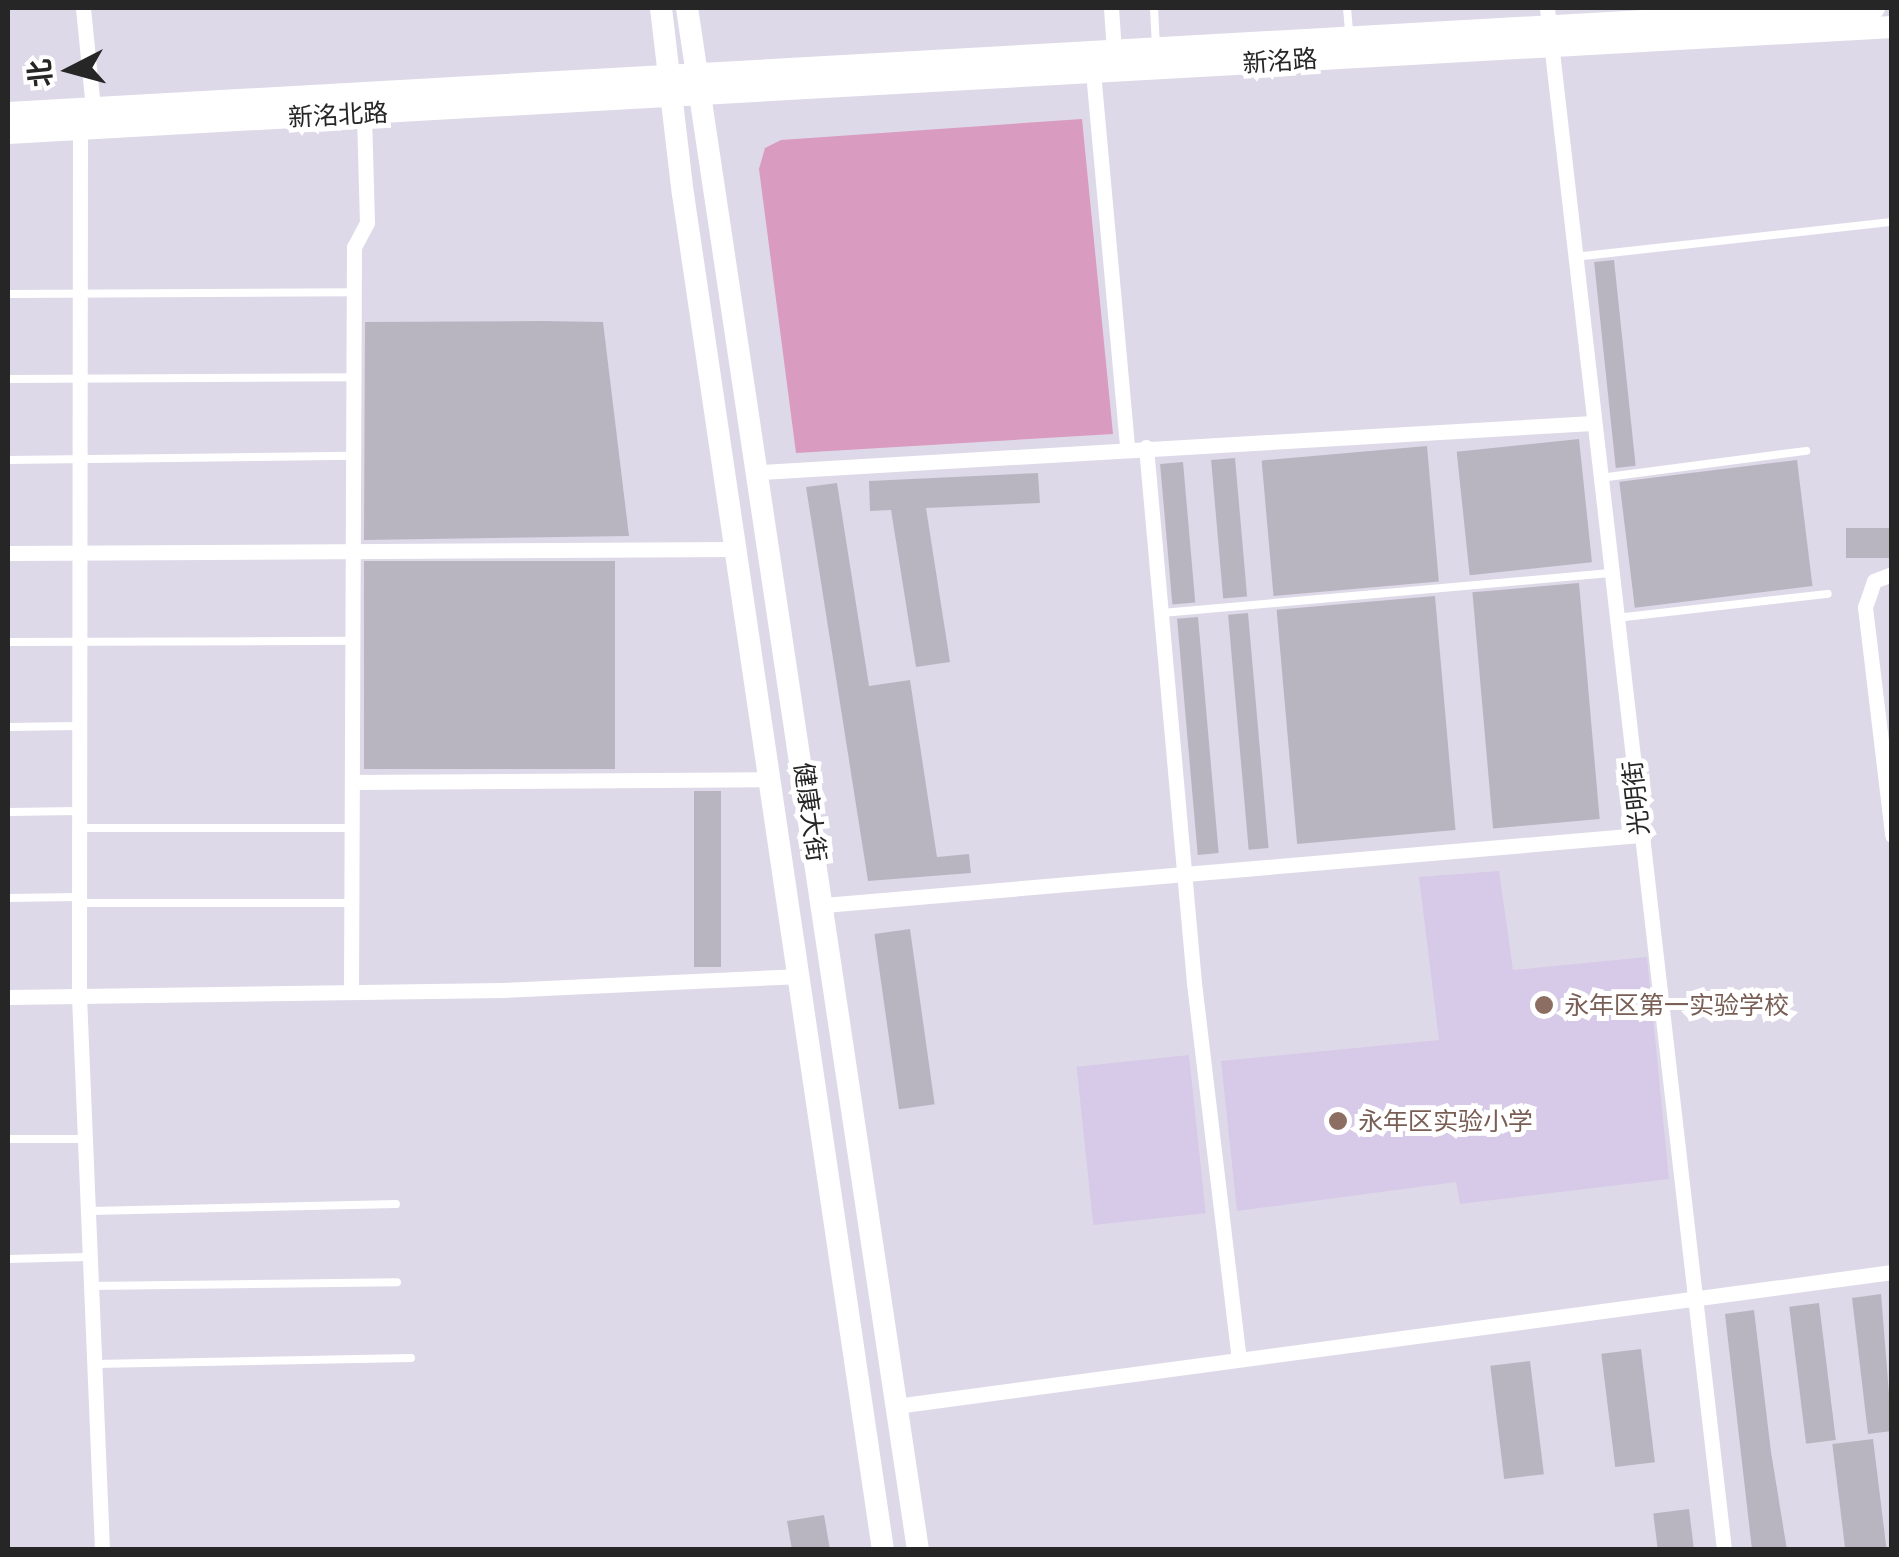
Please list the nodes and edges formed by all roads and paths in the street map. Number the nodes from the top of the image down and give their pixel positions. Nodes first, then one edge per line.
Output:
1 (83, 8) edge
2 (661, 8) edge
3 (687, 8) edge
4 (1111, 8) edge
5 (1154, 8) edge
6 (1347, 8) edge
7 (1874, 8) edge
8 (1686, 13) edge
9 (1548, 26) edge
10 (1892, 27) edge
11 (1349, 37) junction
12 (1156, 48) junction
13 (1114, 51) junction
14 (1093, 72) junction
15 (700, 85) junction
16 (668, 87) junction
17 (93, 108) junction
18 (8, 113) edge
19 (364, 113) junction
20 (80, 129) junction
21 (8, 133) edge
22 (1892, 222) edge
23 (1574, 257) junction
24 (354, 292) junction
25 (8, 294) edge
26 (80, 294) junction
27 (354, 377) junction
28 (80, 378) junction
29 (8, 379) edge
30 (1593, 424) junction
31 (1146, 447) junction
32 (1127, 448) junction
33 (1806, 451) dead end
34 (353, 456) junction
35 (80, 459) junction
36 (8, 460) edge
37 (760, 472) junction
38 (1600, 478) junction
39 (737, 549) junction
40 (353, 550) junction
41 (8, 552) edge
42 (80, 552) junction
43 (1610, 574) junction
44 (1892, 574) edge
45 (1828, 594) dead end
46 (1162, 612) junction
47 (1616, 618) junction
48 (352, 640) junction
49 (8, 642) edge
50 (80, 642) junction
51 (79, 726) junction
52 (8, 727) edge
53 (772, 779) junction
54 (352, 782) junction
55 (79, 811) junction
56 (8, 812) edge
57 (79, 828) junction
58 (352, 828) junction
59 (1640, 834) junction
60 (1892, 835) edge
61 (1185, 872) junction
62 (8, 898) edge
63 (79, 900) junction
64 (351, 903) junction
65 (824, 905) junction
66 (801, 976) junction
67 (351, 992) junction
68 (79, 996) junction
69 (8, 997) edge
70 (82, 1139) junction
71 (8, 1140) edge
72 (396, 1204) dead end
73 (85, 1211) junction
74 (88, 1257) junction
75 (8, 1259) edge
76 (1892, 1272) edge
77 (397, 1282) dead end
78 (89, 1286) junction
79 (1691, 1299) junction
80 (411, 1358) dead end
81 (1239, 1359) junction
82 (94, 1364) junction
83 (896, 1406) junction
84 (102, 1550) edge
85 (883, 1550) edge
86 (918, 1550) edge
87 (1724, 1550) edge

1 - 17 street
2 - 16 main road, 健康大街
3 - 15 main road, 健康大街
4 - 13 street
5 - 12 lane
6 - 11 lane
7 - 8 main road, 新洺路
8 - 9 main road, 新洺路
9 - 10 main road, 新洺路
9 - 11 main road, 新洺路
9 - 14 main road, 新洺路
9 - 23 street, 光明街
11 - 12 main road, 新洺路
12 - 13 main road, 新洺路
13 - 15 main road, 新洺路
14 - 15 main road, 新洺路
14 - 32 street
15 - 16 main road, 新洺路
15 - 37 main road, 健康大街
16 - 17 main road, 新洺北路
16 - 19 main road, 新洺北路
16 - 39 main road, 健康大街
17 - 18 main road, 新洺北路
19 - 20 main road, 新洺北路
19 - 24 street
20 - 21 main road, 新洺北路
20 - 26 street
22 - 23 lane
23 - 30 street, 光明街
24 - 26 lane
24 - 27 street
25 - 26 lane
26 - 28 street
27 - 28 lane
27 - 34 street
28 - 29 lane
28 - 35 street
30 - 31 street
30 - 38 street, 光明街
31 - 32 street
31 - 46 street
32 - 37 street
33 - 38 lane
34 - 35 lane
34 - 40 street
35 - 36 lane
35 - 42 street
37 - 65 main road, 健康大街
38 - 43 street, 光明街
39 - 40 street
39 - 53 main road, 健康大街
40 - 42 street
40 - 48 street
41 - 42 street
42 - 50 street
43 - 46 lane
43 - 47 street, 光明街
44 - 60 street
45 - 47 lane
46 - 61 street
47 - 59 street, 光明街
48 - 50 lane
48 - 54 street
49 - 50 lane
50 - 51 street
51 - 52 lane
51 - 55 street
53 - 54 street
53 - 66 main road, 健康大街
54 - 58 street
55 - 56 lane
55 - 57 street
57 - 58 lane
57 - 63 street
58 - 64 street
59 - 61 street
59 - 79 street, 光明街
61 - 65 street
61 - 81 street
62 - 63 lane
63 - 64 lane
63 - 68 street
64 - 67 street
65 - 83 main road, 健康大街
66 - 67 street
66 - 85 main road, 健康大街
67 - 68 street
68 - 69 street
68 - 70 street
70 - 71 lane
70 - 73 street
72 - 73 lane
73 - 74 street
74 - 75 lane
74 - 78 street
76 - 79 street
77 - 78 lane
78 - 82 street
79 - 81 street
79 - 87 street, 光明街
80 - 82 lane
81 - 83 street
82 - 84 street
83 - 86 main road, 健康大街

